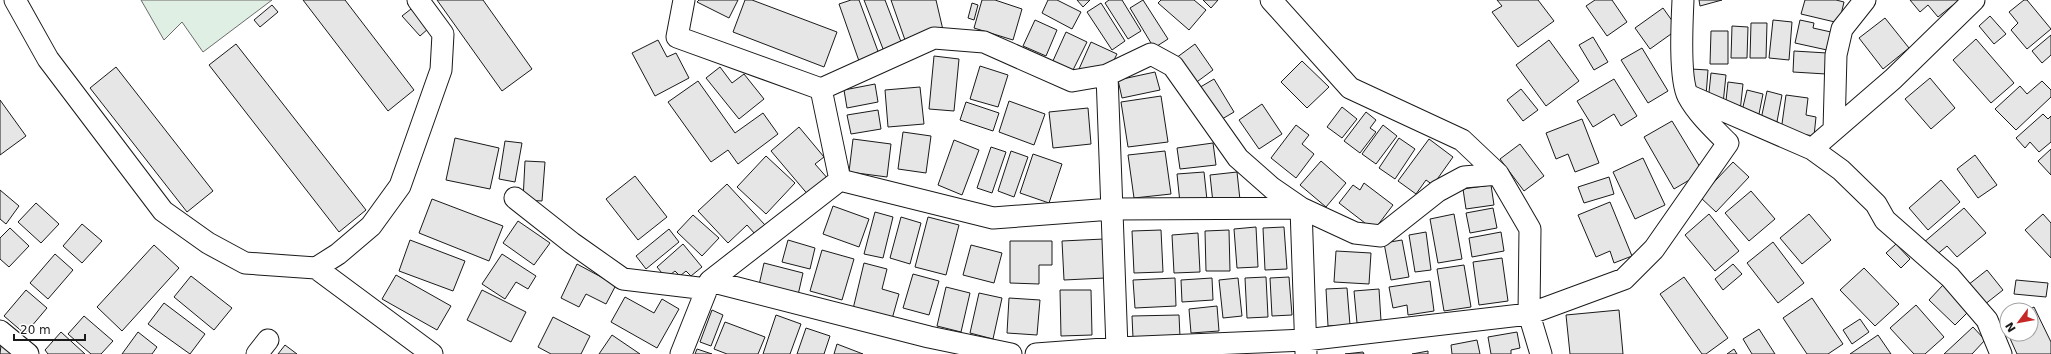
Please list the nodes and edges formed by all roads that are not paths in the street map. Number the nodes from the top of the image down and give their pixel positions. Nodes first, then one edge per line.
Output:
1 (15, 0) edge
2 (418, 0) edge
3 (684, 0) edge
4 (1271, 0) edge
5 (1683, 0) edge
6 (1865, 0) edge
7 (1974, 0) edge
8 (1107, 75) junction
9 (821, 88) junction
10 (1688, 95) junction
11 (1834, 130) junction
12 (1812, 149) junction
13 (1498, 174) junction
14 (840, 180) junction
15 (515, 198) dead end
16 (1301, 208) junction
17 (1112, 209) junction
18 (316, 268) junction
19 (708, 285) junction
20 (1529, 314) junction
21 (0, 331) edge
22 (1306, 347) edge
23 (1117, 348) junction
24 (28, 354) edge
25 (432, 354) edge
26 (681, 354) edge
27 (1011, 354) edge
28 (1036, 354) edge
29 (1541, 354) edge
30 (2001, 354) edge

1 - 18 street
2 - 18 street
3 - 9 street
4 - 13 street
5 - 10 street
6 - 11 street
7 - 11 street
8 - 9 street
8 - 16 street
8 - 17 street
9 - 14 street
10 - 12 street
10 - 20 street
11 - 12 street
12 - 30 street
13 - 16 street
13 - 20 street
14 - 17 street
14 - 19 street
15 - 19 street
16 - 17 street
16 - 22 street
17 - 23 street
18 - 25 street
19 - 26 street
19 - 27 street
20 - 22 street
20 - 29 street
21 - 24 street
22 - 23 street
23 - 28 street

